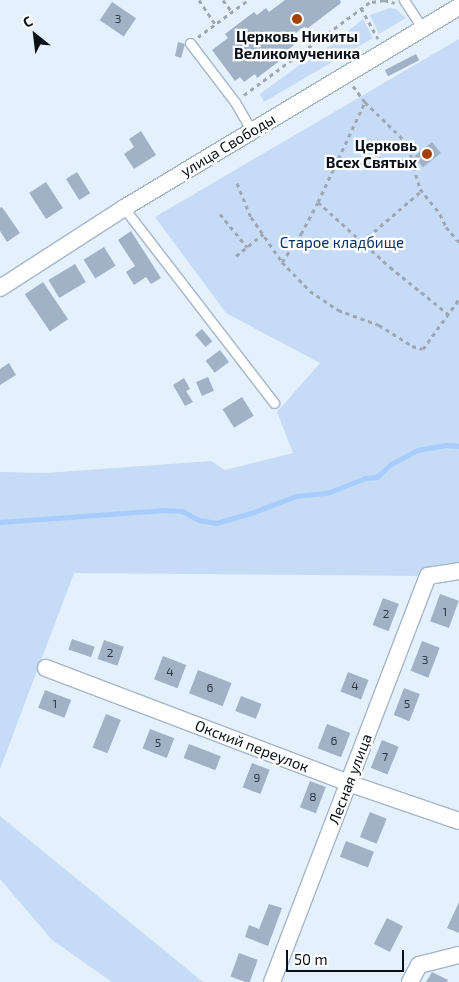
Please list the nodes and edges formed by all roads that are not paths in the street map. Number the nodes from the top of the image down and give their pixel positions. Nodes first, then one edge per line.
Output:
1 (404, 0) edge
2 (456, 5) edge
3 (423, 29) junction
4 (190, 43) road end
5 (252, 131) junction
6 (124, 208) junction
7 (0, 288) edge
8 (274, 402) dead end
9 (459, 571) edge
10 (46, 668) dead end
11 (348, 783) junction
12 (459, 821) edge
13 (459, 955) edge
14 (272, 982) edge
15 (410, 982) edge

1 - 3 lane
2 - 3 street, улица Свободы
3 - 5 street, улица Свободы
4 - 5 lane
5 - 6 street, улица Свободы
6 - 7 street, улица Свободы
6 - 8 lane
9 - 11 street, Лесная улица
10 - 11 street, Окский переулок
11 - 12 street, Окский переулок
11 - 14 street, Лесная улица
13 - 15 street

